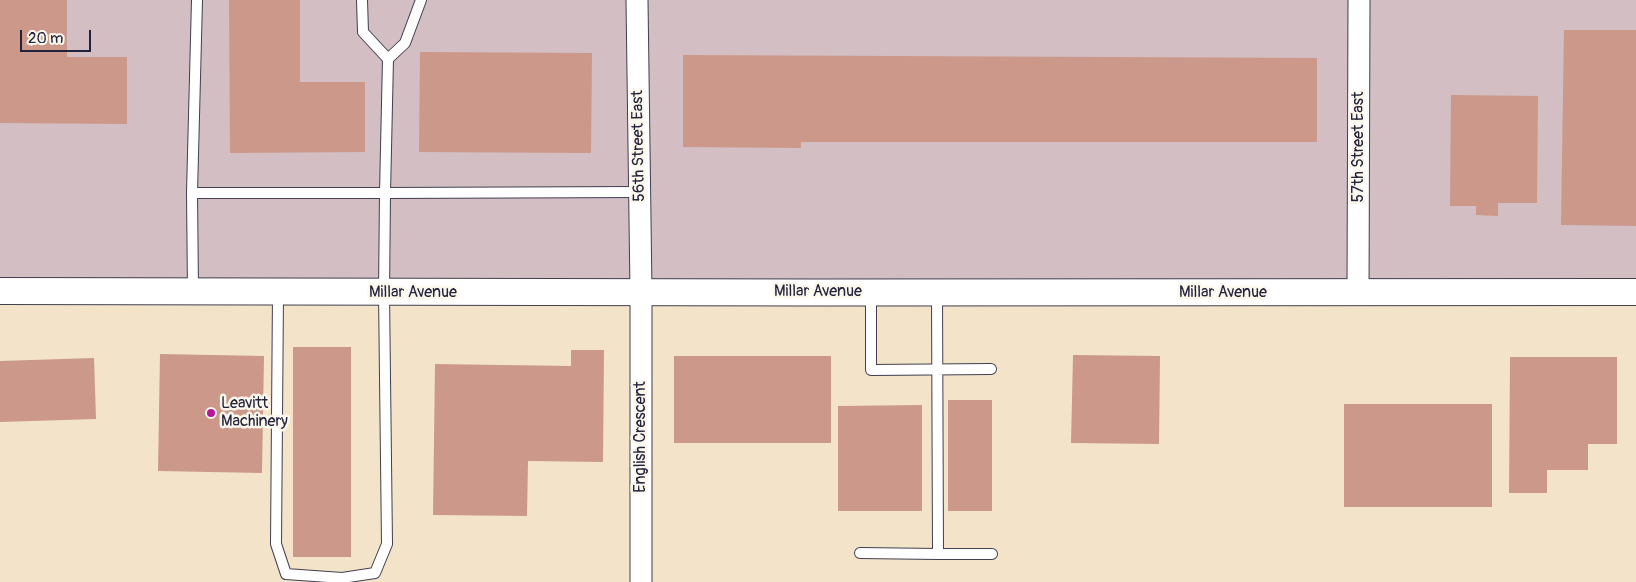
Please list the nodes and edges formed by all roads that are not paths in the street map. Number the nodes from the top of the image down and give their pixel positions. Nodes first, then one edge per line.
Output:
1 (197, 0) edge
2 (362, 0) edge
3 (421, 0) edge
4 (637, 0) edge
5 (1360, 0) edge
6 (388, 59) junction
7 (639, 192) junction
8 (192, 193) junction
9 (385, 193) junction
10 (0, 291) edge
11 (193, 292) junction
12 (278, 292) junction
13 (641, 292) junction
14 (872, 292) junction
15 (937, 292) junction
16 (1636, 292) edge
17 (384, 293) junction
18 (1358, 293) junction
19 (937, 369) junction
20 (991, 369) dead end
21 (860, 553) dead end
22 (938, 554) junction
23 (992, 554) dead end
24 (641, 582) edge

1 - 8 lane
2 - 6 lane
3 - 6 lane
4 - 7 street, 56th Street East
5 - 18 street, 57th Street East
6 - 9 lane
7 - 9 lane
7 - 13 street, 56th Street East
8 - 9 lane
8 - 11 lane
9 - 17 lane
10 - 11 street, Millar Avenue
11 - 12 street, Millar Avenue
12 - 17 street, Millar Avenue
12 - 17 lane
13 - 14 street, Millar Avenue
13 - 17 street, Millar Avenue
13 - 24 street, English Crescent
14 - 15 street, Millar Avenue
14 - 19 lane
15 - 18 street, Millar Avenue
15 - 19 lane
16 - 18 street, Millar Avenue
19 - 20 lane
19 - 22 lane
21 - 22 lane
22 - 23 lane

